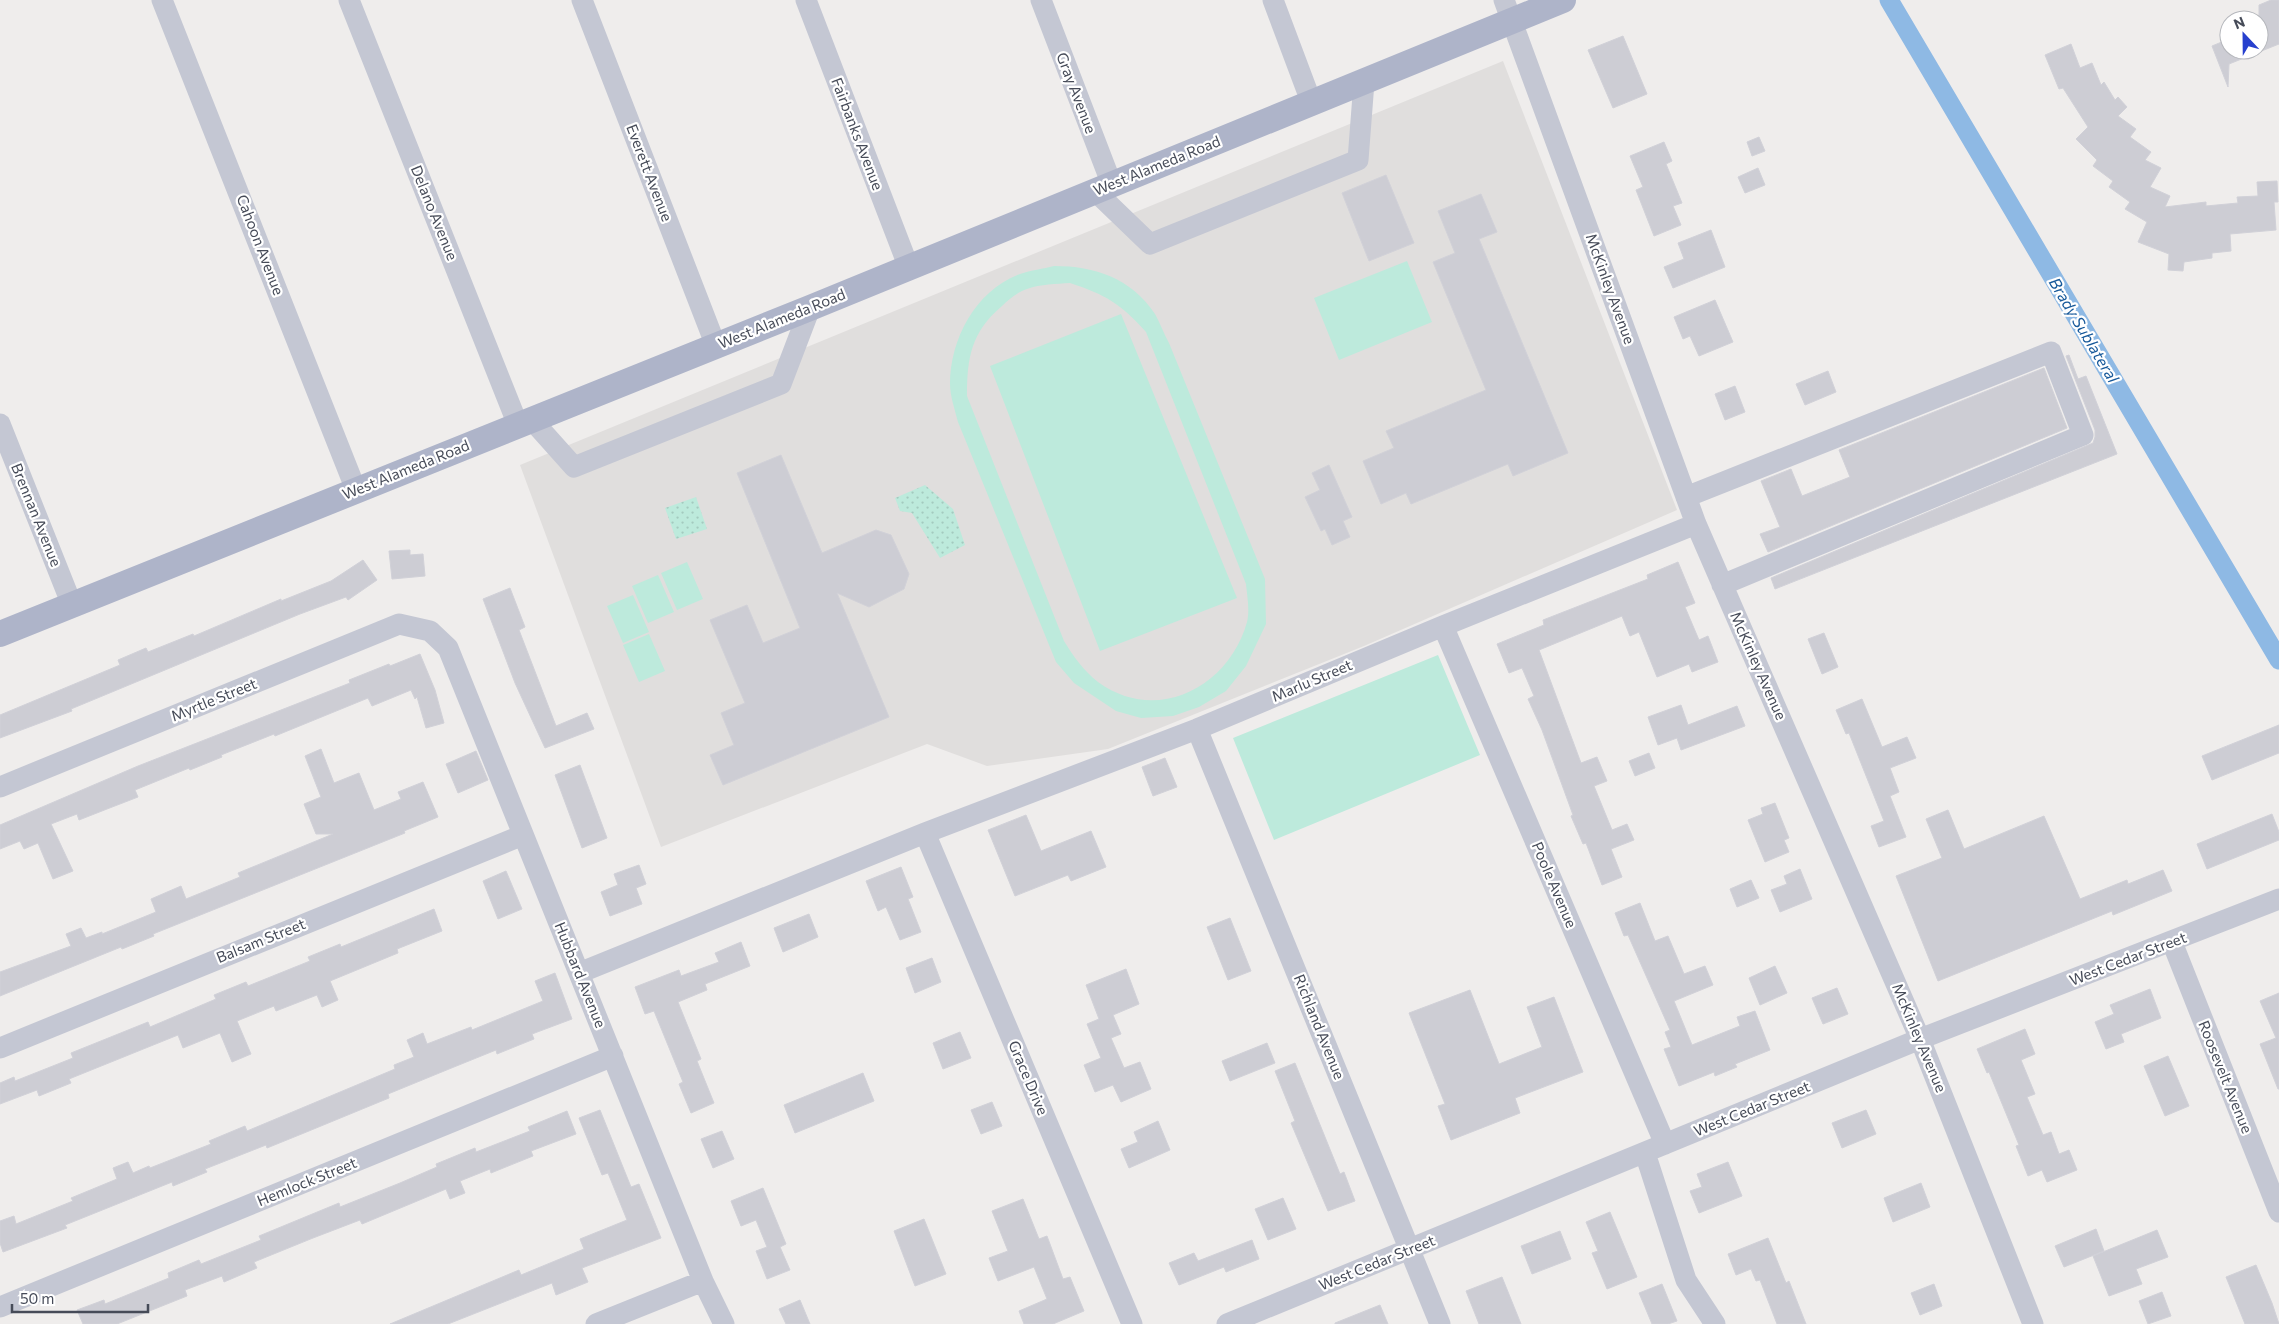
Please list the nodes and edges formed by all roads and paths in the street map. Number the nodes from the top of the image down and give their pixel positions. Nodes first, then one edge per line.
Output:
1 (162, 0) edge
2 (349, 0) edge
3 (582, 0) edge
4 (806, 0) edge
5 (1041, 0) edge
6 (1273, 0) edge
7 (1563, 0) edge
8 (1508, 11) edge
9 (1364, 82) junction
10 (1312, 104) junction
11 (1104, 188) junction
12 (909, 268) junction
13 (810, 308) junction
14 (716, 346) junction
15 (525, 422) junction
16 (0, 424) edge
17 (356, 490) junction
18 (1686, 496) junction
19 (1696, 524) junction
20 (1722, 585) junction
21 (72, 605) junction
22 (1443, 626) junction
23 (430, 631) joint
24 (0, 634) edge
25 (1197, 729) junction
26 (0, 787) edge
27 (925, 832) junction
28 (523, 835) junction
29 (2279, 899) edge
30 (2172, 942) junction
31 (579, 973) junction
32 (1920, 1039) junction
33 (0, 1048) edge
34 (613, 1056) junction
35 (1665, 1144) junction
36 (1645, 1154) junction
37 (2279, 1212) edge
38 (1410, 1250) junction
39 (703, 1281) junction
40 (0, 1307) edge
41 (596, 1324) edge
42 (724, 1324) edge
43 (1132, 1324) edge
44 (1227, 1324) edge
45 (1440, 1324) edge
46 (1715, 1324) edge
47 (2033, 1324) edge

1 - 17 street, Cahoon Avenue
2 - 15 street, Delano Avenue
3 - 14 street, Everett Avenue
4 - 12 street, Fairbanks Avenue
5 - 11 street, Gray Avenue
6 - 10 street
7 - 8 main road, West Alameda Road
8 - 9 main road, West Alameda Road
8 - 18 street, McKinley Avenue
9 - 10 main road, West Alameda Road
9 - 11 street
10 - 11 main road, West Alameda Road
11 - 12 main road, West Alameda Road
12 - 13 main road, West Alameda Road
13 - 14 main road, West Alameda Road
13 - 15 street
14 - 15 main road, West Alameda Road
15 - 17 main road, West Alameda Road
16 - 21 street, Brennan Avenue
17 - 21 main road, West Alameda Road
18 - 19 street, McKinley Avenue
18 - 20 street
19 - 20 street, McKinley Avenue
19 - 22 street, Marlu Street
20 - 32 street, McKinley Avenue
21 - 24 main road, West Alameda Road
22 - 25 street, Marlu Street
22 - 35 street, Poole Avenue
23 - 26 street, Myrtle Street
23 - 28 street, Hubbard Avenue
25 - 27 street, Marlu Street
25 - 38 street, Richland Avenue
27 - 31 street, Marlu Street
27 - 43 street, Grace Drive
28 - 31 street, Hubbard Avenue
28 - 33 street, Balsam Street
29 - 30 street, West Cedar Street
30 - 32 street, West Cedar Street
30 - 37 street, Roosevelt Avenue
31 - 34 street, Hubbard Avenue
32 - 35 street, West Cedar Street
32 - 47 street, McKinley Avenue
34 - 39 street, Hubbard Avenue
34 - 40 street, Hemlock Street
35 - 36 street, West Cedar Street
36 - 38 street, West Cedar Street
36 - 46 street
38 - 44 street, West Cedar Street
38 - 45 street, Richland Avenue
39 - 41 street
39 - 42 street, Hubbard Avenue

